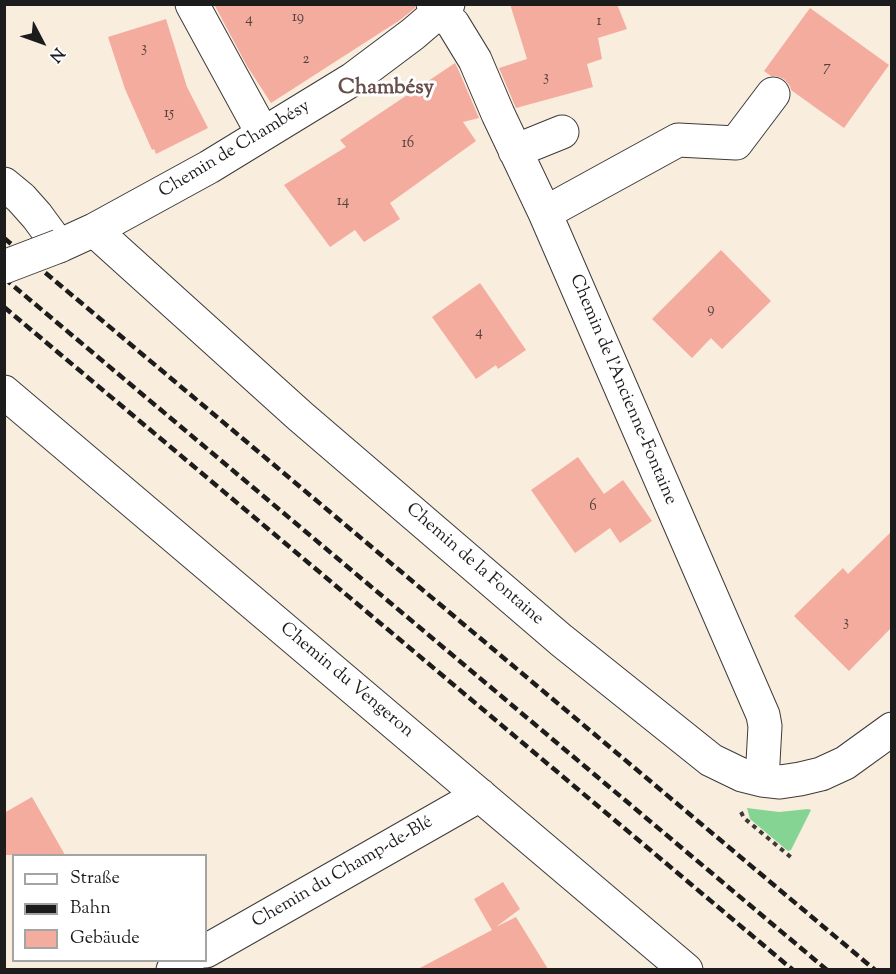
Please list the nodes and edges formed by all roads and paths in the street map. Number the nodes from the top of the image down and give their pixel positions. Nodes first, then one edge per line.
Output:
1 (192, 4) edge
2 (441, 7) edge
3 (773, 94) dead end
4 (561, 132) dead end
5 (262, 135) junction
6 (515, 151) junction
7 (4, 184) edge
8 (545, 213) junction
9 (94, 230) junction
10 (59, 246) junction
11 (4, 267) edge
12 (4, 392) edge
13 (891, 729) edge
14 (762, 780) junction
15 (480, 795) junction
16 (741, 809) dead end
17 (793, 859) dead end
18 (207, 950) edge
19 (686, 969) edge

1 - 5 street
2 - 5 street, Chemin de Chambésy
2 - 6 street, Chemin de l'Ancienne-Fontaine
3 - 8 street
4 - 6 street
5 - 9 street, Chemin de Chambésy
6 - 8 street, Chemin de l'Ancienne-Fontaine
7 - 10 street
8 - 14 street, Chemin de l'Ancienne-Fontaine
9 - 10 street, Chemin de Chambésy
9 - 14 street, Chemin de la Fontaine
10 - 11 street, Chemin de Chambésy, bridge
12 - 15 street, Chemin du Vengeron
13 - 14 street, Chemin de la Fontaine
15 - 18 street, Chemin du Champ-de-Blé
15 - 19 street, Chemin du Vengeron
16 - 17 path

